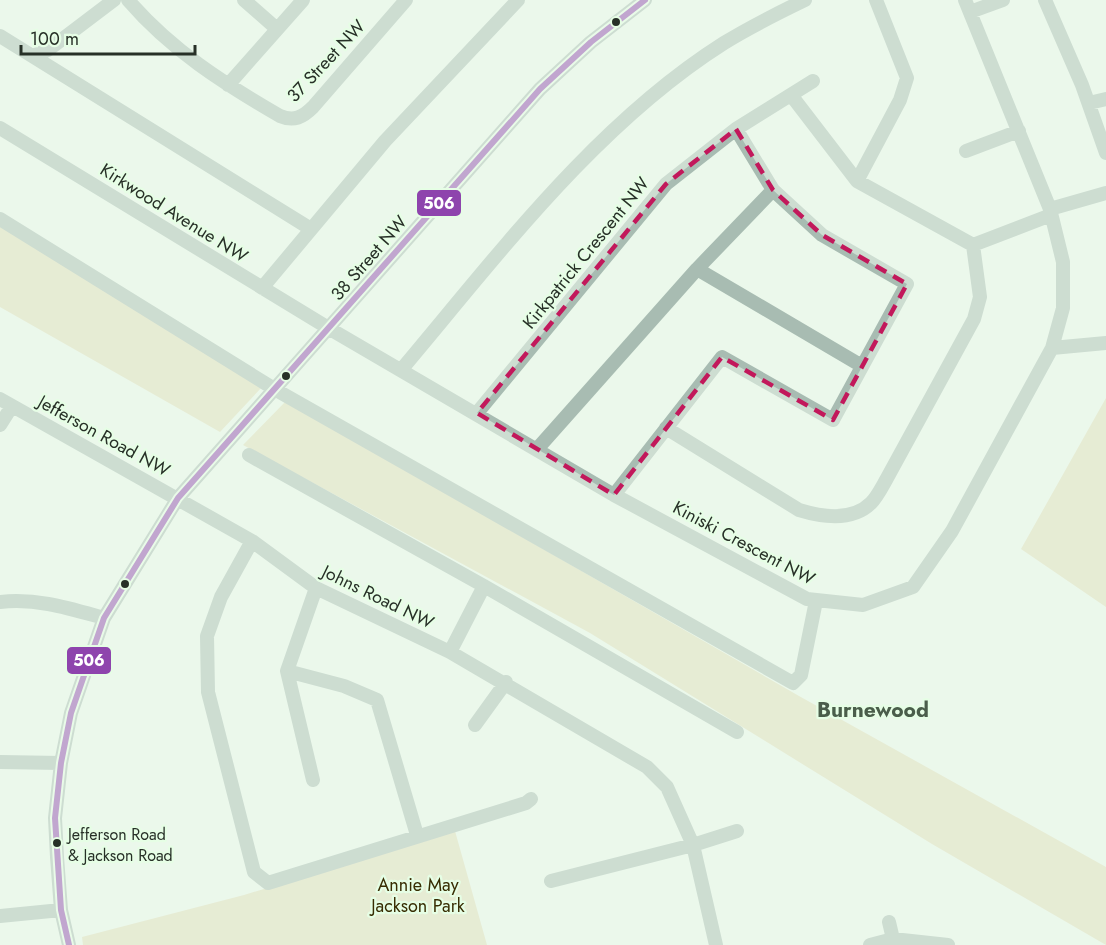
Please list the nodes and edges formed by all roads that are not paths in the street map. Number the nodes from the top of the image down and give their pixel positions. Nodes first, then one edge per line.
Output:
1 (114, 0) edge
2 (128, 0) edge
3 (244, 0) edge
4 (303, 0) edge
5 (406, 0) edge
6 (518, 0) edge
7 (645, 0) edge
8 (805, 0) edge
9 (876, 0) edge
10 (1003, 0) edge
11 (1045, 0) edge
12 (967, 6) edge
13 (278, 29) junction
14 (0, 36) edge
15 (32, 56) junction
16 (813, 81) dead end
17 (228, 86) junction
18 (791, 95) junction
19 (1106, 99) edge
20 (1089, 103) junction
21 (0, 128) edge
22 (736, 129) junction
23 (1019, 130) junction
24 (966, 151) dead end
25 (1106, 153) edge
26 (857, 180) junction
27 (773, 190) junction
28 (1106, 193) edge
29 (1050, 212) junction
30 (0, 219) edge
31 (311, 229) junction
32 (973, 245) junction
33 (697, 268) junction
34 (262, 288) junction
35 (330, 329) junction
36 (1106, 343) edge
37 (1052, 348) junction
38 (862, 366) junction
39 (401, 370) junction
40 (276, 390) junction
41 (6, 403) edge
42 (477, 413) junction
43 (0, 425) edge
44 (666, 428) junction
45 (538, 448) junction
46 (249, 455) dead end
47 (614, 495) junction
48 (178, 498) junction
49 (252, 540) junction
50 (484, 586) junction
51 (316, 588) junction
52 (816, 601) junction
53 (0, 602) edge
54 (104, 618) junction
55 (450, 652) junction
56 (287, 671) junction
57 (506, 682) junction
58 (476, 725) dead end
59 (737, 732) dead end
60 (0, 762) edge
61 (61, 763) junction
62 (313, 780) dead end
63 (531, 799) dead end
64 (736, 831) dead end
65 (417, 835) junction
66 (693, 845) junction
67 (551, 881) dead end
68 (62, 910) junction
69 (0, 916) edge
70 (889, 922) dead end
71 (893, 939) junction
72 (69, 945) edge
73 (716, 945) edge
74 (870, 945) edge
75 (948, 945) edge

1 - 15 street
2 - 17 street
3 - 13 street
4 - 13 street
5 - 17 street, 37 Street NW
6 - 31 street
7 - 35 street, 38 Street NW
8 - 39 street
9 - 26 street
10 - 12 street, Kiniski Crescent NW
11 - 20 street
12 - 23 street, Kiniski Crescent NW
13 - 17 street
14 - 15 street
15 - 31 street
16 - 18 street, Kirkpatrick Crescent NW
18 - 22 street, Kirkpatrick Crescent NW
18 - 26 street
19 - 20 street
20 - 25 street
21 - 34 street, Kirkwood Avenue NW
22 - 27 street
22 - 42 street, Kirkpatrick Crescent NW
23 - 24 street
23 - 29 street, Kiniski Crescent NW
26 - 32 street
27 - 33 street
27 - 38 street
28 - 29 street
29 - 32 street
29 - 37 street, Kiniski Crescent NW
30 - 40 street
31 - 34 street
32 - 44 street
33 - 38 street
33 - 45 street
34 - 35 street, Kirkwood Avenue NW
35 - 39 street, Kiniski Crescent NW
35 - 40 street, 38 Street NW
36 - 37 street
37 - 52 street, Kiniski Crescent NW
38 - 44 street
39 - 42 street, Kiniski Crescent NW
40 - 48 street, 38 Street NW
40 - 52 street
41 - 43 street, Jefferson Road NW
41 - 48 street, Jefferson Road NW
42 - 45 street, Kiniski Crescent NW
44 - 47 street
45 - 47 street, Kiniski Crescent NW
46 - 50 street
47 - 52 street, Kiniski Crescent NW
48 - 49 street, Johns Road NW
48 - 54 street, 38 Street NW
49 - 51 street, Johns Road NW
49 - 65 street
50 - 55 street
50 - 59 street
51 - 55 street, Johns Road NW
51 - 56 street
53 - 54 street
54 - 61 street, 38 Street NW
55 - 57 street, Johns Road NW
56 - 62 street
56 - 65 street
57 - 58 street
57 - 66 street, Johns Road NW
60 - 61 street
61 - 68 street, 38 Street NW
63 - 65 street
64 - 66 street
66 - 67 street
66 - 73 street, Johns Road NW
68 - 69 street
68 - 72 street, 38 Street NW
70 - 71 street
71 - 74 street
71 - 75 street

